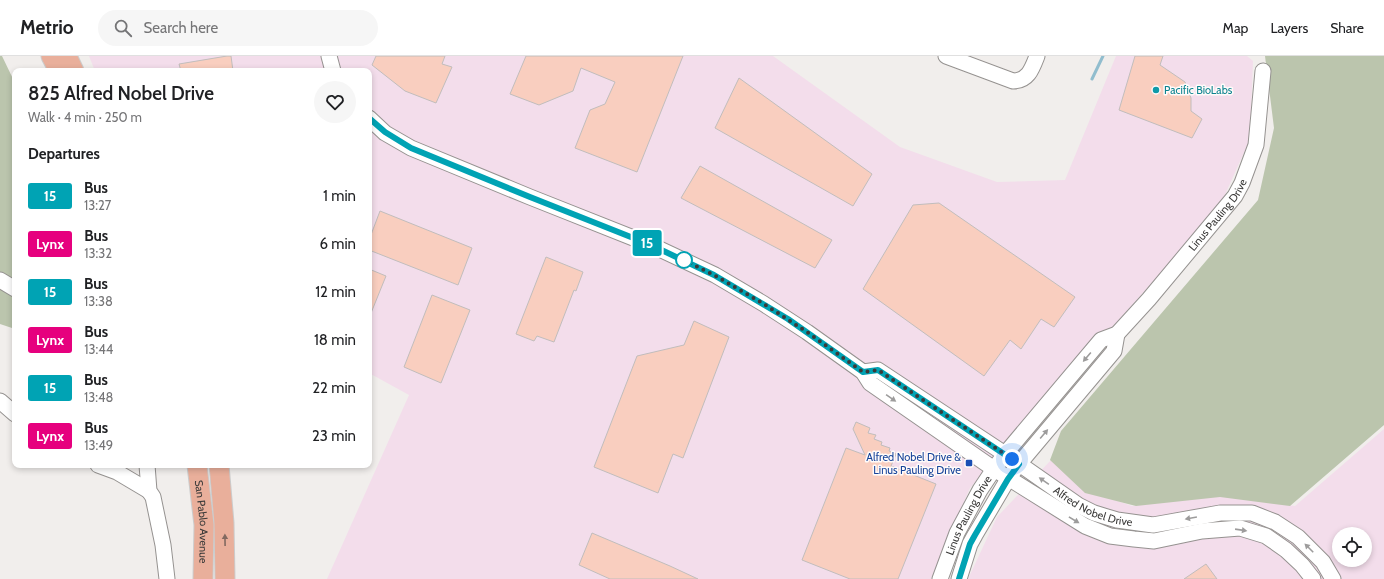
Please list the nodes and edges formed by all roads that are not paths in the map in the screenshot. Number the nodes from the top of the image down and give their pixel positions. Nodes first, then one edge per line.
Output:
1 (51, 56) edge
2 (67, 56) edge
3 (329, 56) edge
4 (946, 56) edge
5 (1037, 56) edge
6 (57, 68) edge
7 (73, 68) edge
8 (332, 68) edge
9 (1263, 71) dead end
10 (372, 121) edge
11 (0, 280) edge
12 (12, 287) edge
13 (1117, 334) junction
14 (863, 372) junction
15 (0, 401) edge
16 (12, 411) edge
17 (1005, 454) junction
18 (1019, 464) junction
19 (107, 468) edge
20 (148, 468) edge
21 (197, 468) edge
22 (219, 468) edge
23 (994, 469) junction
24 (1008, 479) junction
25 (149, 492) junction
26 (167, 579) edge
27 (203, 579) edge
28 (225, 579) edge
29 (940, 579) edge
30 (959, 579) edge
31 (1313, 579) edge
32 (1333, 579) edge

1 - 6 main road
2 - 7 main road
3 - 8 street
4 - 5 street
9 - 13 street, Linus Pauling Drive
10 - 14 street, Alfred Nobel Drive
11 - 12 street
13 -> 17 street, Linus Pauling Drive
18 -> 13 street, Linus Pauling Drive
14 - 17 street, Alfred Nobel Drive
14 -> 23 street, Alfred Nobel Drive
15 - 16 street
17 - 18 street, Alfred Nobel Drive
17 - 23 street, Linus Pauling Drive
18 - 24 street, Linus Pauling Drive
32 -> 18 street, Alfred Nobel Drive
19 - 25 street
20 - 25 street
21 - 27 main road, San Pablo Avenue
28 -> 22 main road, San Pablo Avenue
23 - 24 street, Alfred Nobel Drive
23 - 29 street, Linus Pauling Drive
24 - 30 street, Linus Pauling Drive
24 -> 31 street, Alfred Nobel Drive
25 - 26 street

